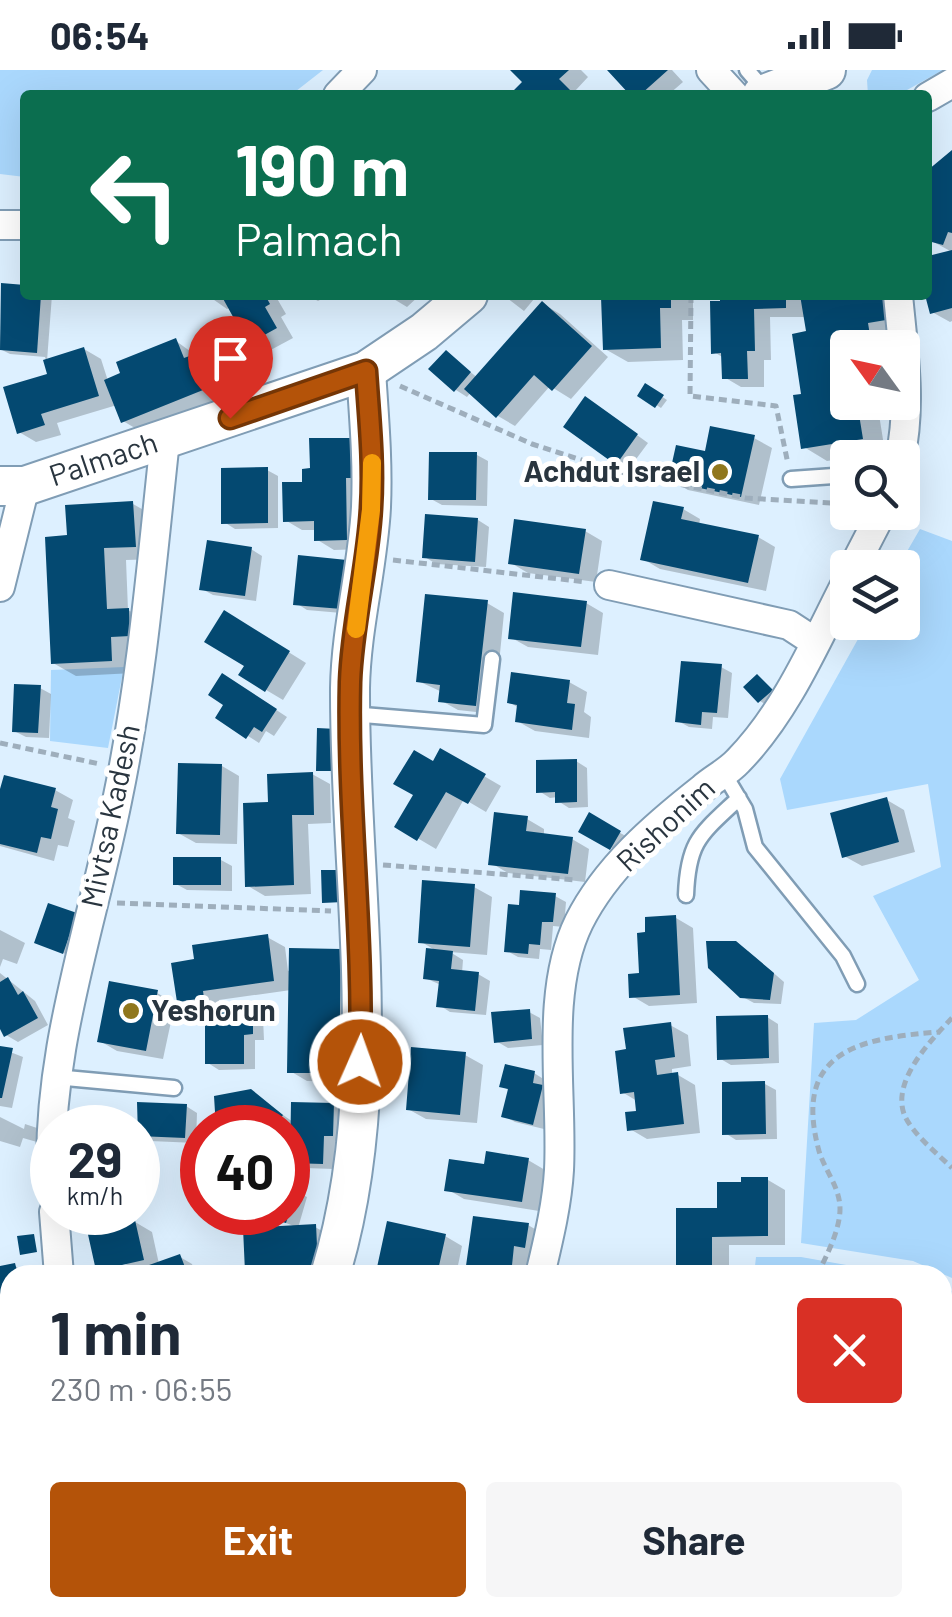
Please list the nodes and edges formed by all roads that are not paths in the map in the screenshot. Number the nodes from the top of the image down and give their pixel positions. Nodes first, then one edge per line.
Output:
1 (362, 70) edge
2 (712, 70) edge
3 (826, 70) edge
4 (752, 88) edge
5 (343, 90) edge
6 (462, 300) edge
7 (898, 300) edge
8 (366, 371) junction
9 (166, 440) junction
10 (904, 440) edge
11 (830, 477) edge
12 (792, 480) road end
13 (13, 486) edge
14 (609, 585) road end
15 (0, 587) edge
16 (830, 614) edge
17 (816, 642) junction
18 (492, 659) dead end
19 (350, 714) junction
20 (724, 772) junction
21 (739, 798) junction
22 (686, 895) dead end
23 (858, 984) dead end
24 (55, 1077) junction
25 (174, 1088) dead end
26 (53, 1105) edge
27 (56, 1235) edge
28 (58, 1265) edge
29 (333, 1265) edge
30 (542, 1265) edge

1 - 5 street
2 - 4 street
3 - 4 street
6 - 8 street, Palmach
7 - 10 street
8 - 9 street, Palmach
8 - 19 street
9 - 13 street, Palmach
9 - 24 street, Mivtsa Kadesh
11 - 12 lane
13 - 15 street
14 - 17 street
16 - 17 street, Rishonim
17 - 20 street, Rishonim
18 - 19 lane
19 - 29 street
20 - 21 lane
20 - 30 street, Rishonim
21 - 22 lane
21 - 23 lane
24 - 25 lane
24 - 26 street, Mivtsa Kadesh
27 - 28 street

